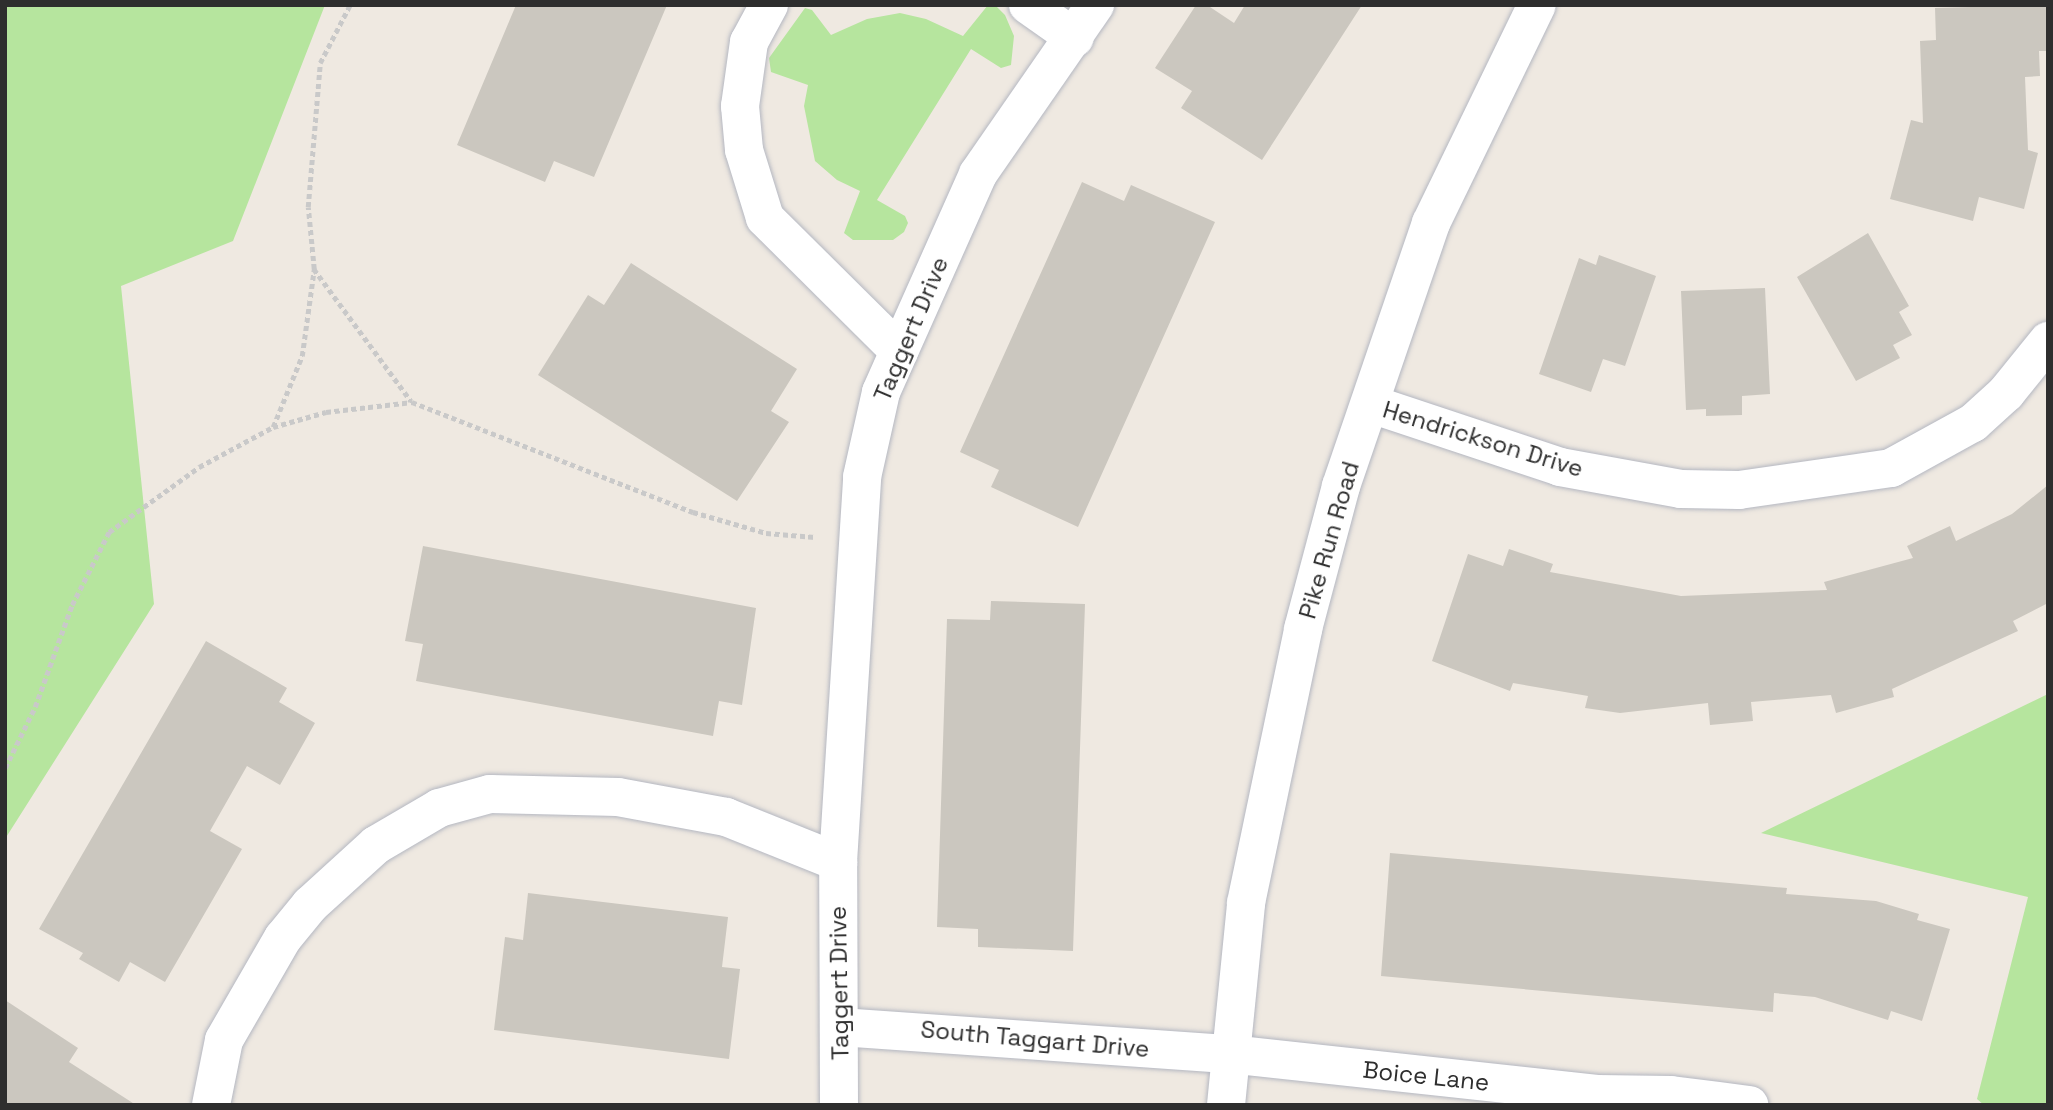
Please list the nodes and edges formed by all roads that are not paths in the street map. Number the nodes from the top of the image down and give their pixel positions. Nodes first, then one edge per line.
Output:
1 (769, 5) edge
2 (1028, 5) edge
3 (1095, 5) edge
4 (1537, 5) edge
5 (1075, 38) junction
6 (2048, 341) edge
7 (899, 351) junction
8 (1371, 404) junction
9 (838, 862) junction
10 (841, 1027) junction
11 (1229, 1054) junction
12 (1597, 1100) edge
13 (211, 1105) edge
14 (839, 1105) edge
15 (1226, 1105) edge
16 (1749, 1105) edge

1 - 7 street
2 - 5 street
3 - 5 street, Taggert Drive
4 - 8 street, Pike Run Road
5 - 7 street, Taggert Drive
6 - 8 street, Hendrickson Drive
7 - 9 street, Taggert Drive
8 - 11 street, Pike Run Road
9 - 10 street, Taggert Drive
9 - 13 street
10 - 11 street, South Taggart Drive
10 - 14 street, Taggert Drive
11 - 12 street, Boice Lane
11 - 15 street, Pike Run Road
12 - 16 street, Boice Lane

